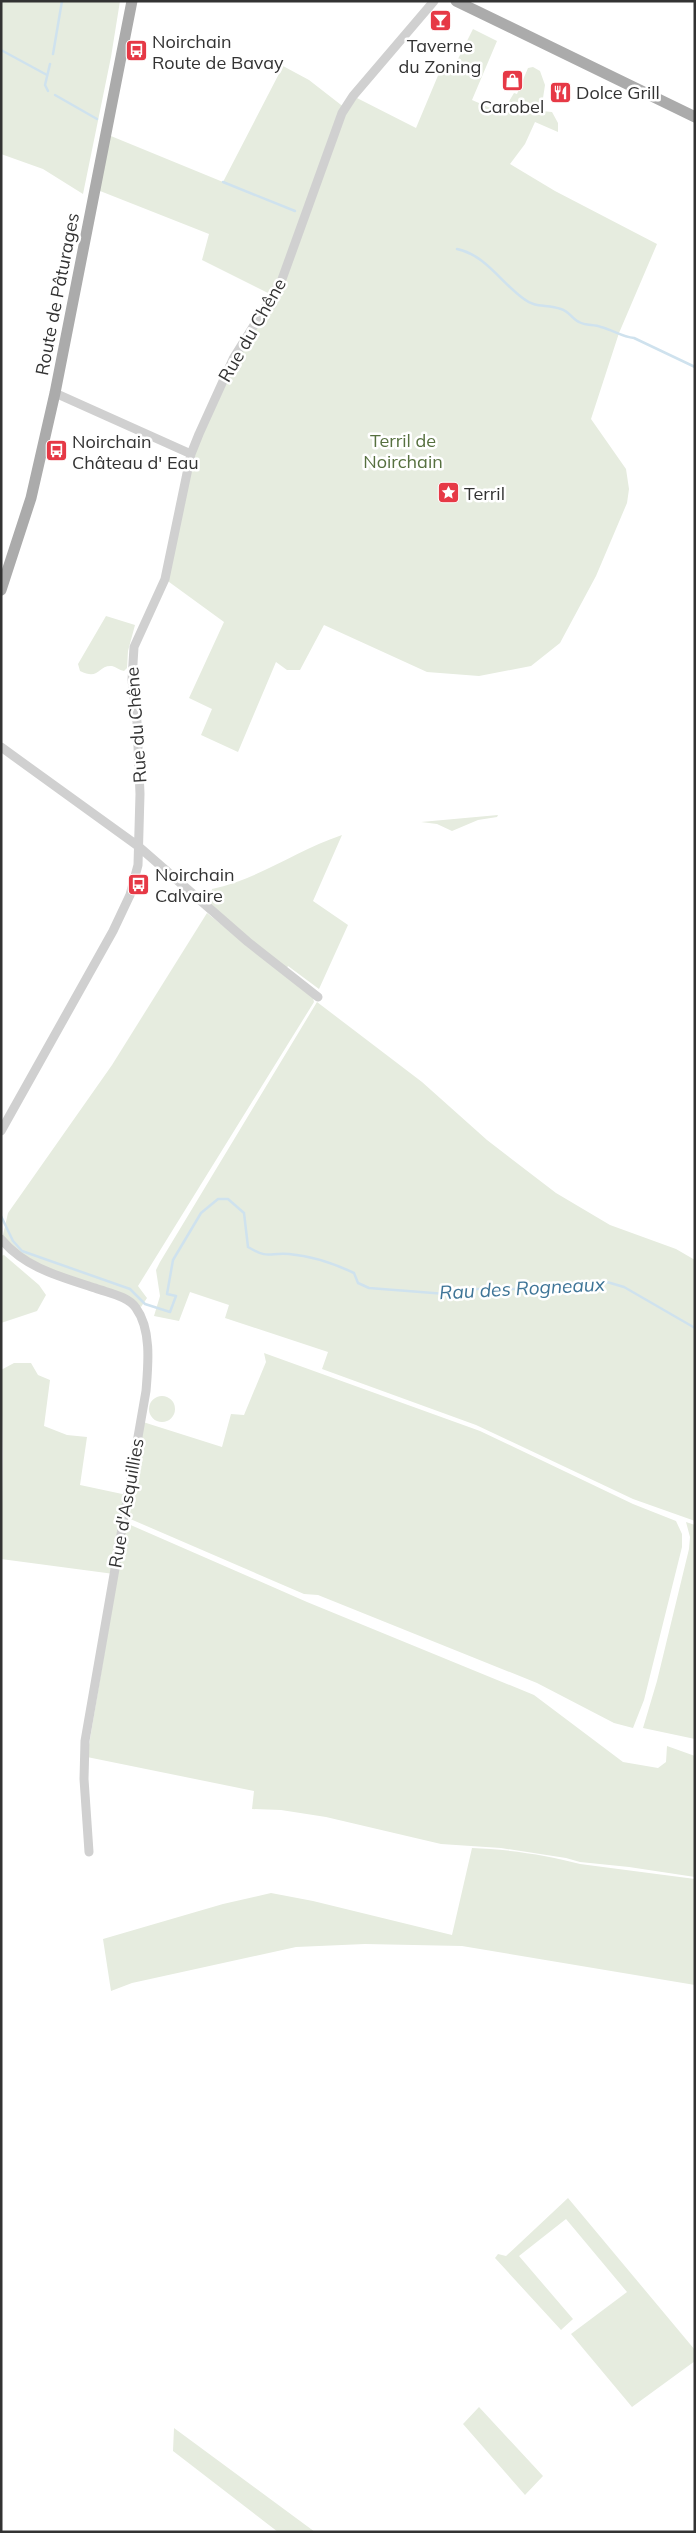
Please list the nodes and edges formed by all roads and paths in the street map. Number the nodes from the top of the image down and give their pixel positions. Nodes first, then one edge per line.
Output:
1 (132, 1) edge
2 (434, 1) edge
3 (463, 3) edge
4 (695, 117) edge
5 (55, 393) junction
6 (191, 454) junction
7 (1, 590) edge
8 (1, 747) edge
9 (138, 846) junction
10 (318, 997) dead end
11 (1, 1131) edge
12 (1, 1239) edge
13 (89, 1852) dead end

1 - 5 main road, Route de Pâturages
2 - 6 street, Rue du Chêne
3 - 4 main road
5 - 6 street
5 - 7 main road, Route de Pâturages
6 - 9 street, Rue du Chêne
8 - 9 street
9 - 10 street
9 - 11 street, Rue du Chêne
12 - 13 street, Rue d'Asquillies

